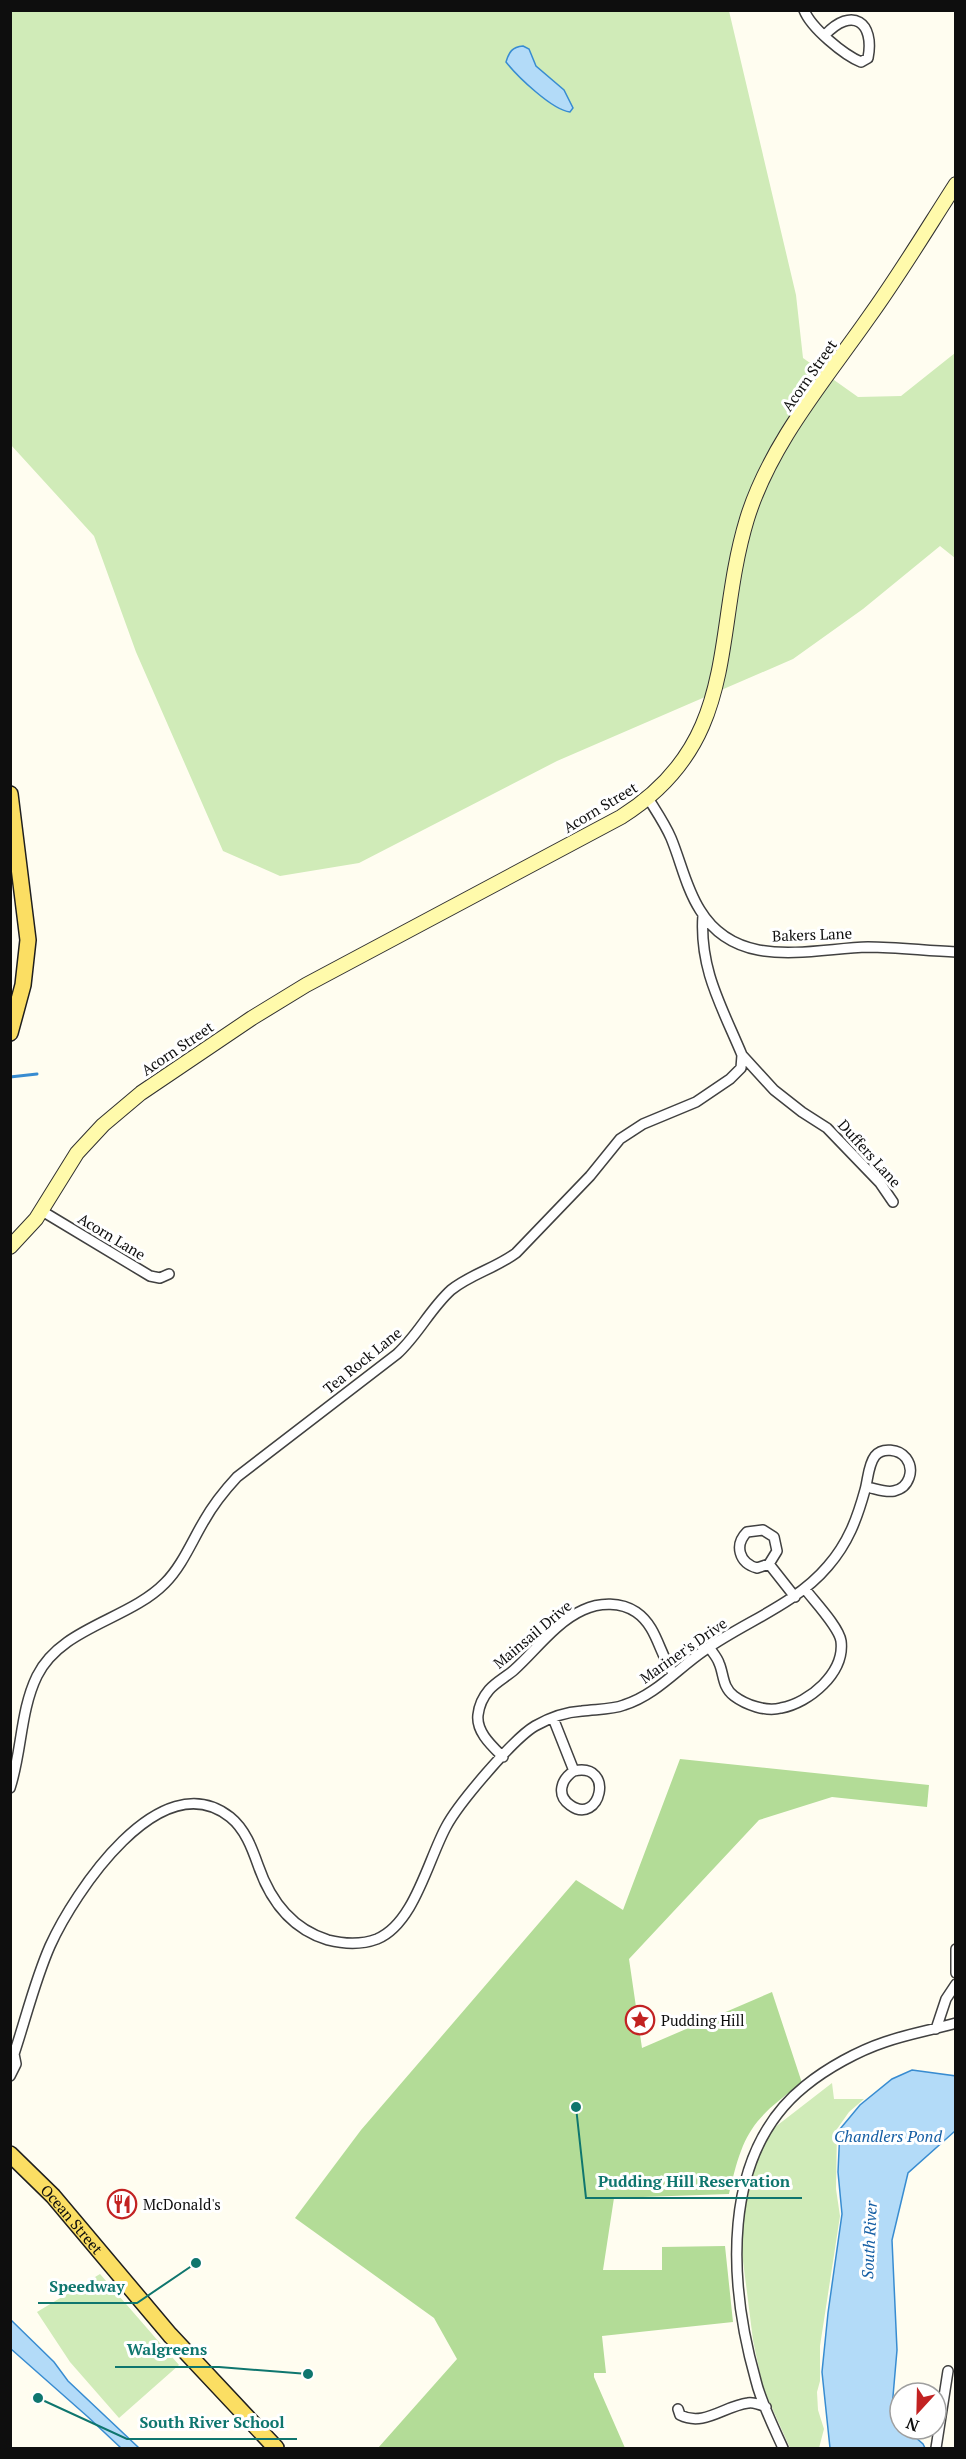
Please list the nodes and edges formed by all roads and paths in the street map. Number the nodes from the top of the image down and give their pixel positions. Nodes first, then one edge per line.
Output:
1 (804, 10) edge
2 (825, 35) junction
3 (956, 184) edge
4 (10, 794) edge
5 (648, 798) junction
6 (703, 915) junction
7 (956, 952) edge
8 (10, 1034) edge
9 (742, 1055) junction
10 (893, 1202) dead end
11 (42, 1211) junction
12 (10, 1247) edge
13 (169, 1274) dead end
14 (866, 1486) junction
15 (769, 1564) junction
16 (805, 1588) junction
17 (795, 1597) junction
18 (709, 1647) junction
19 (674, 1674) junction
20 (553, 1718) junction
21 (503, 1757) junction
22 (574, 1771) junction
23 (10, 1788) edge
24 (956, 1949) edge
25 (956, 1973) edge
26 (956, 1984) edge
27 (956, 2023) edge
28 (936, 2029) junction
29 (12, 2055) edge
30 (10, 2076) edge
31 (10, 2154) edge
32 (948, 2371) dead end
33 (756, 2383) junction
34 (749, 2403) junction
35 (766, 2406) junction
36 (678, 2409) dead end
37 (254, 2425) junction
38 (261, 2448) edge
39 (276, 2448) edge
40 (783, 2448) edge
41 (936, 2448) edge

1 - 2 street
2 - 2 street
3 - 5 main road, Acorn Street
4 - 8 main road
5 - 6 street, Bakers Lane
5 - 11 main road, Acorn Street
6 - 7 street, Bakers Lane
6 - 9 street
9 - 10 street, Duffers Lane
9 - 23 street, Tea Rock Lane
11 - 12 main road, Acorn Street
11 - 13 street, Acorn Lane
14 - 14 street, Mariner's Drive
14 - 16 street, Mariner's Drive
15 - 15 street
15 - 17 street
16 - 17 street, Mariner's Drive
16 - 18 street
17 - 18 street, Mariner's Drive
18 - 19 street, Mariner's Drive
19 - 20 street, Mariner's Drive
19 - 21 street, Mainsail Drive
20 - 21 street, Mariner's Drive
20 - 22 street
21 - 29 street, Mariner's Drive
22 - 22 street
24 - 25 street
26 - 28 street
27 - 28 street
28 - 33 street
29 - 30 street, Mariner's Drive
31 - 37 main road, Ocean Street
32 - 41 street
33 - 34 street
33 - 35 street
34 - 35 street
34 - 36 street
35 - 40 street
37 - 38 main road
37 - 39 main road, Ocean Street

